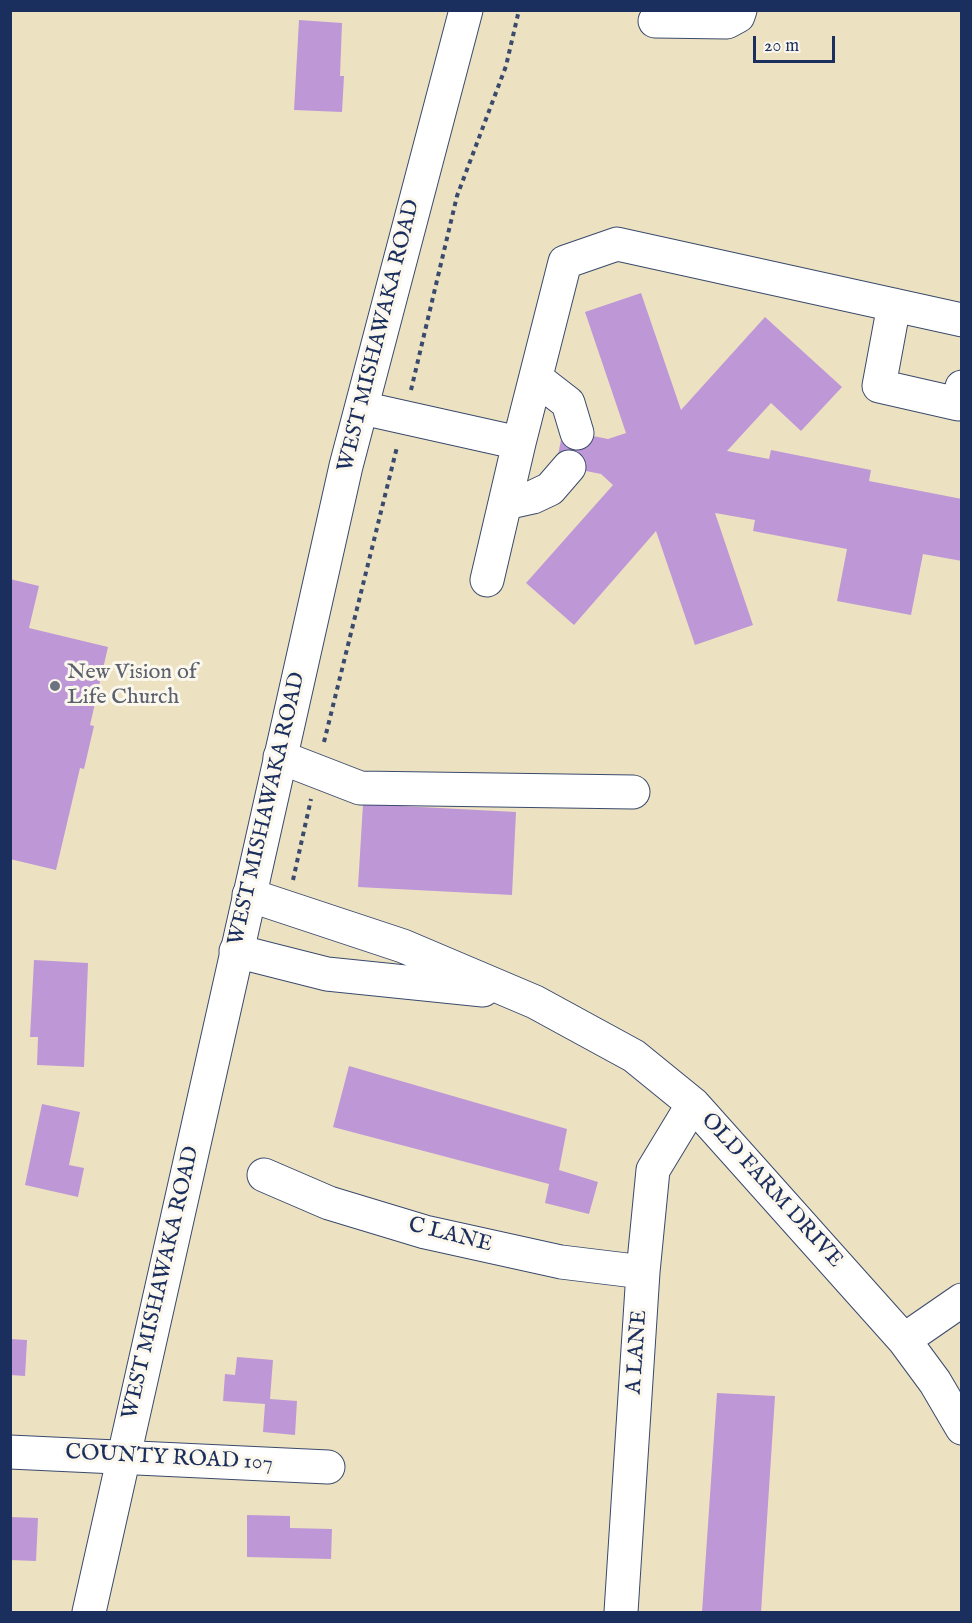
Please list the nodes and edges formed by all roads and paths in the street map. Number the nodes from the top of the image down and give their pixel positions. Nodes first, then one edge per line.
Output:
1 (466, 10) edge
2 (519, 10) edge
3 (740, 10) edge
4 (655, 21) dead end
5 (894, 306) junction
6 (962, 320) edge
7 (537, 379) junction
8 (962, 387) edge
9 (362, 408) junction
10 (404, 417) junction
11 (577, 433) dead end
12 (519, 442) junction
13 (569, 467) dead end
14 (506, 503) junction
15 (487, 580) dead end
16 (280, 757) junction
17 (317, 771) junction
18 (633, 792) dead end
19 (249, 896) junction
20 (287, 908) junction
21 (236, 951) junction
22 (535, 1002) junction
23 (693, 1104) junction
24 (264, 1175) dead end
25 (643, 1272) junction
26 (962, 1300) edge
27 (904, 1340) junction
28 (962, 1428) edge
29 (10, 1452) edge
30 (123, 1457) junction
31 (328, 1467) dead end
32 (89, 1612) edge
33 (621, 1612) edge

1 - 9 street, WEST MISHAWAKA ROAD
2 - 10 path
3 - 4 street
5 - 6 street
5 - 7 street
5 - 8 street
7 - 11 street
7 - 12 street
9 - 10 street
9 - 16 street, WEST MISHAWAKA ROAD
10 - 12 street
10 - 17 path
12 - 14 street
13 - 14 street
14 - 15 street
16 - 17 street
16 - 19 street, WEST MISHAWAKA ROAD
17 - 18 street
17 - 20 path
19 - 20 street, OLD FARM DRIVE
19 - 21 street, WEST MISHAWAKA ROAD
20 - 22 street, OLD FARM DRIVE
21 - 22 street, OLD FARM DRIVE
21 - 30 street, WEST MISHAWAKA ROAD
22 - 23 street, OLD FARM DRIVE
23 - 25 street, A LANE
23 - 27 street, OLD FARM DRIVE
24 - 25 street, C LANE
25 - 33 street, A LANE
26 - 27 street
27 - 28 street, OLD FARM DRIVE
29 - 30 street, COUNTY ROAD 107
30 - 31 street, COUNTY ROAD 107
30 - 32 street, WEST MISHAWAKA ROAD

